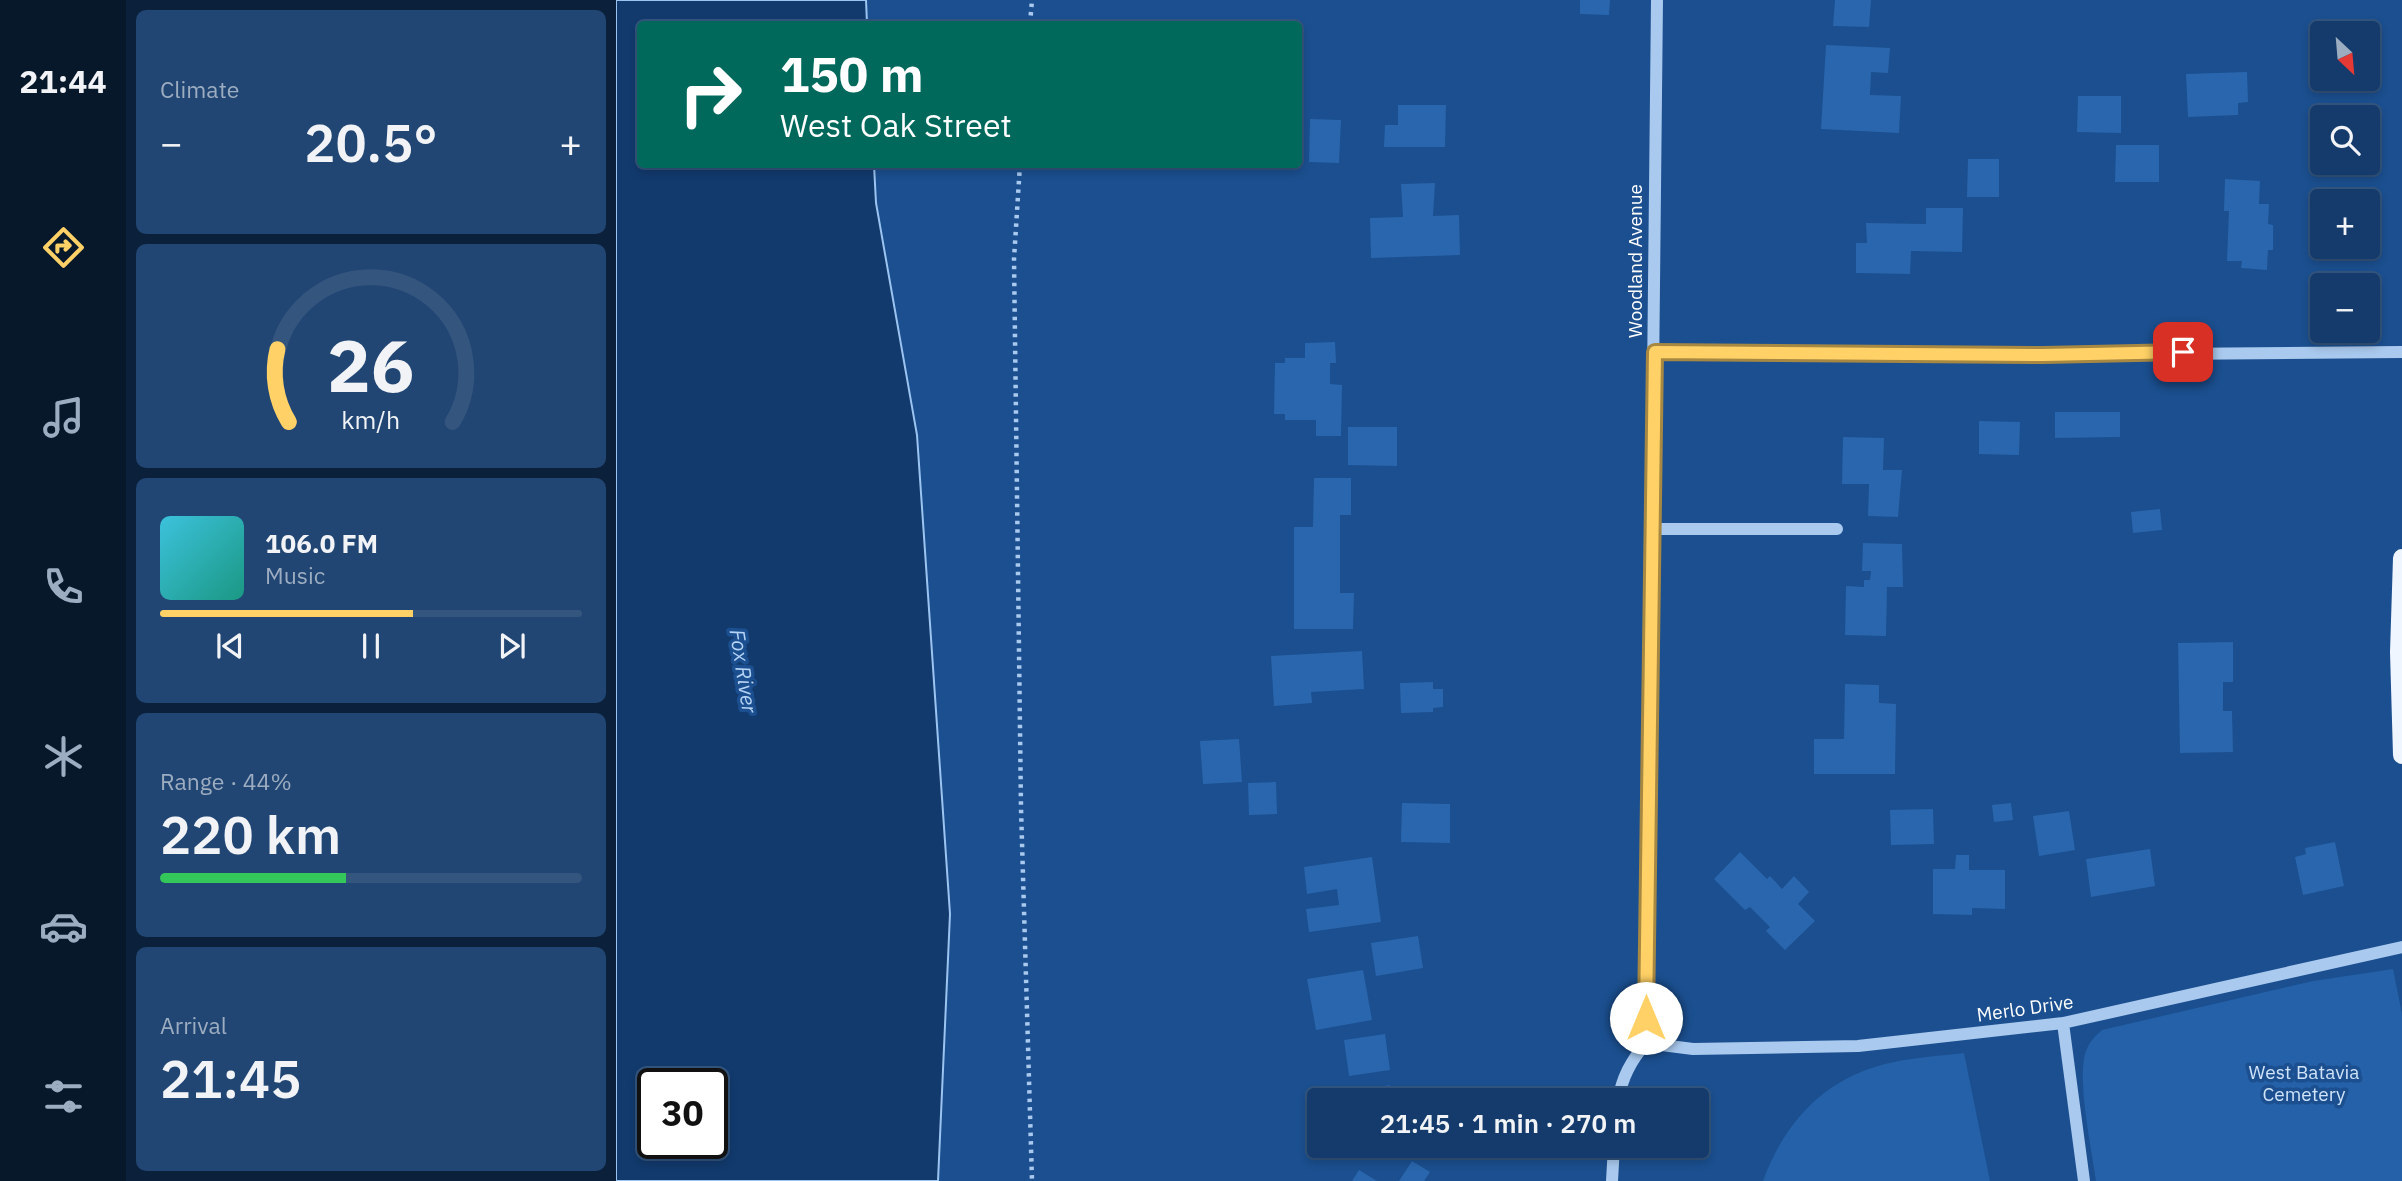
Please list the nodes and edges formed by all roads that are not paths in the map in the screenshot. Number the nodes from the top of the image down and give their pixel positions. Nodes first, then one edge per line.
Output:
1 (1657, 0) edge
2 (1655, 352) junction
3 (2402, 352) edge
4 (1652, 528) junction
5 (1837, 529) dead end
6 (2402, 558) edge
7 (2402, 755) edge
8 (2402, 947) edge
9 (2063, 1023) junction
10 (1646, 1044) junction
11 (1620, 1088) edge
12 (1613, 1158) edge
13 (1612, 1181) edge
14 (2084, 1181) edge

1 - 2 street, Woodland Avenue
2 - 3 street
2 - 4 street, Woodland Avenue
4 - 5 street
4 - 10 street, Woodland Avenue
6 - 7 main road
8 - 9 street, Merlo Drive
9 - 10 street, Merlo Drive
9 - 14 street
10 - 11 street
12 - 13 street

